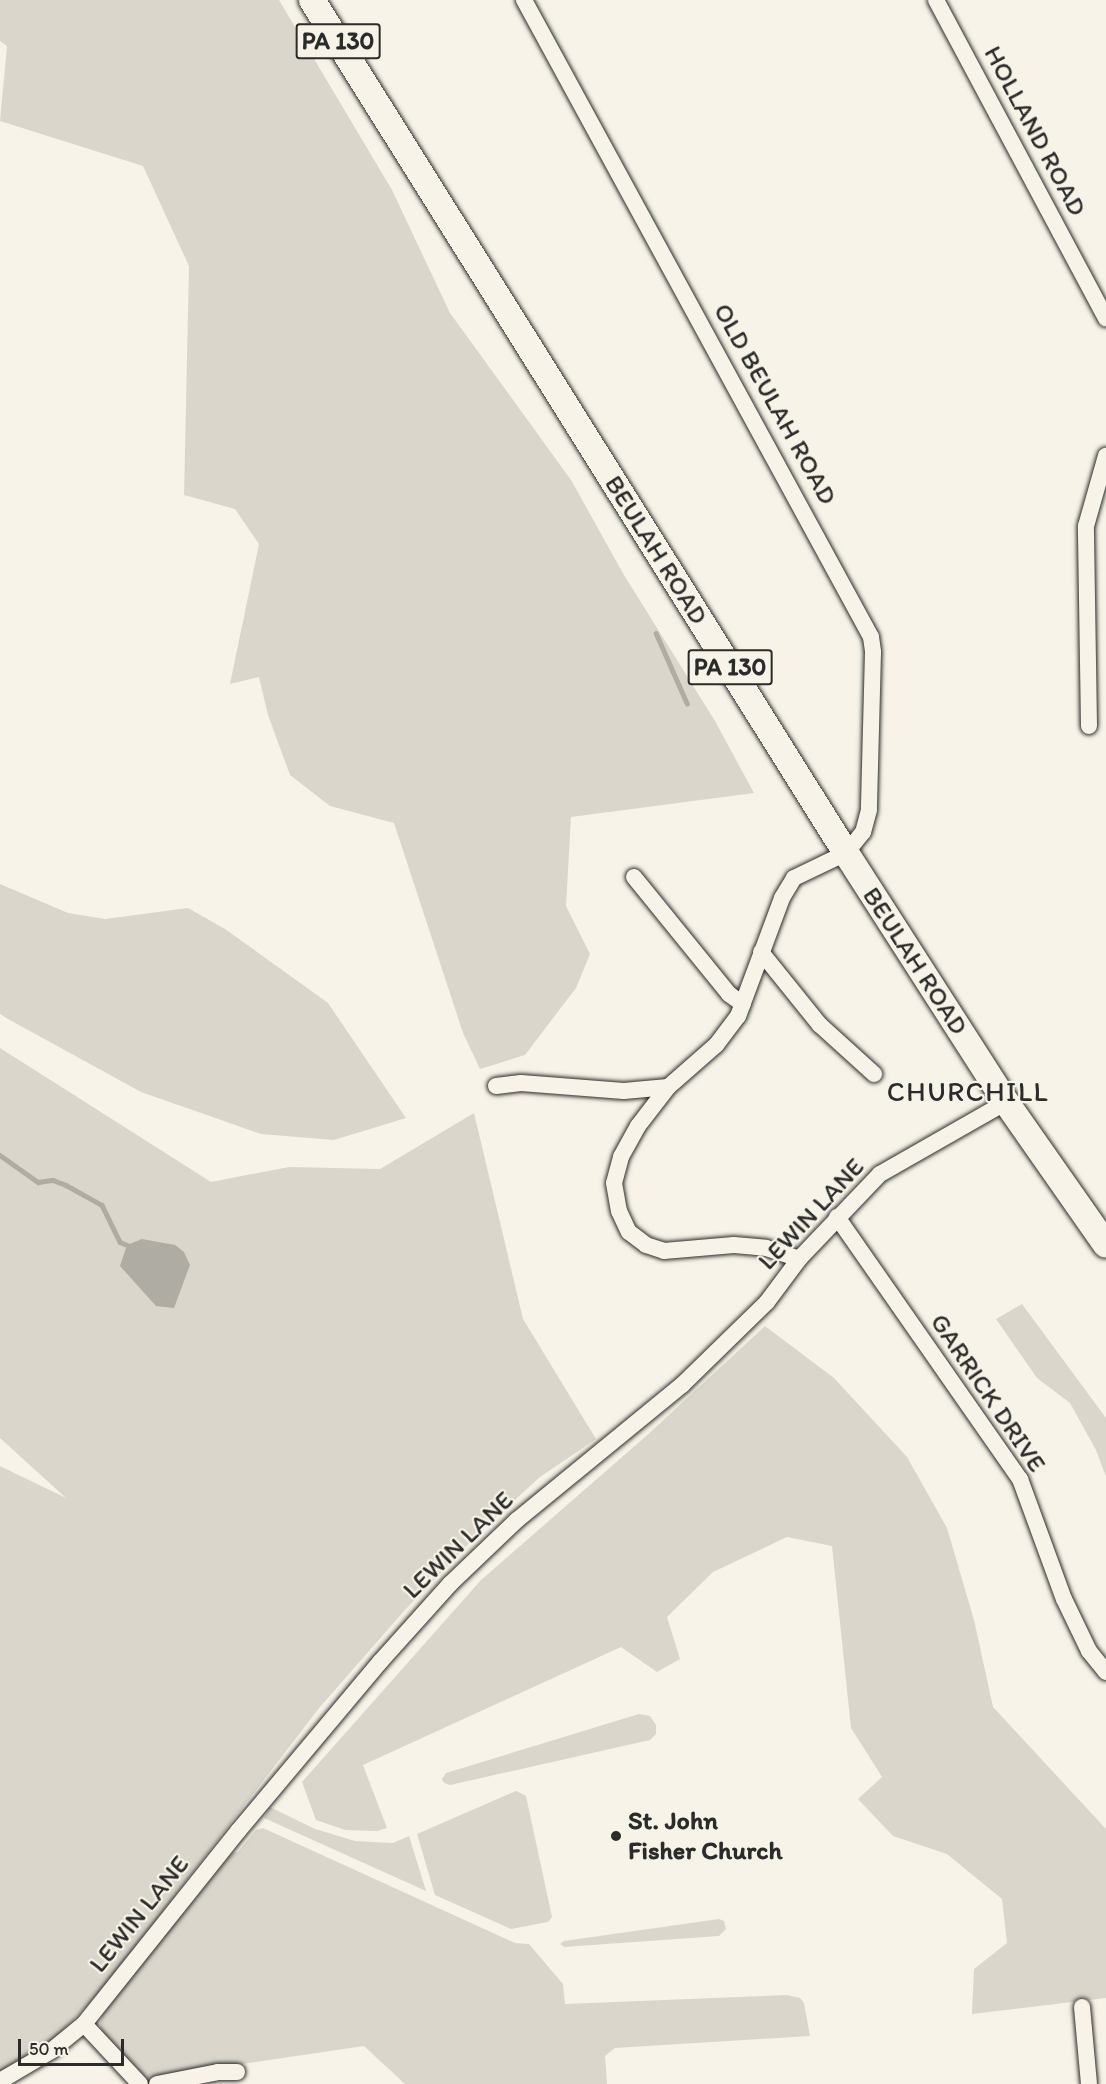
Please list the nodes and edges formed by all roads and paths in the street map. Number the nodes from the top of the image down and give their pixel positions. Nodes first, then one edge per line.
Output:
1 (312, 0) edge
2 (525, 0) edge
3 (936, 0) edge
4 (1106, 318) edge
5 (1106, 456) edge
6 (1089, 726) dead end
7 (846, 853) junction
8 (634, 877) dead end
9 (761, 951) junction
10 (743, 1004) junction
11 (874, 1074) dead end
12 (496, 1086) dead end
13 (668, 1087) junction
14 (1006, 1102) junction
15 (837, 1217) junction
16 (1106, 1245) edge
17 (799, 1259) junction
18 (1106, 1672) edge
19 (1082, 2007) dead end
20 (84, 2024) junction
21 (237, 2072) dead end
22 (0, 2080) edge
23 (140, 2084) edge
24 (157, 2084) edge
25 (1089, 2084) edge

1 - 7 main road, BEULAH ROAD / PA 130
2 - 7 street, OLD BEULAH ROAD
3 - 4 street, HOLLAND ROAD
5 - 6 street
7 - 9 street
7 - 14 main road, BEULAH ROAD / PA 130
8 - 10 street
9 - 10 street
9 - 11 street
10 - 13 street
12 - 13 street
13 - 17 street
14 - 15 street, LEWIN LANE
14 - 16 main road, BEULAH ROAD / PA 130
15 - 17 street, LEWIN LANE
15 - 18 street, GARRICK DRIVE
17 - 20 street, LEWIN LANE
19 - 25 street
20 - 22 street, LEWIN LANE
20 - 23 street
21 - 24 street

